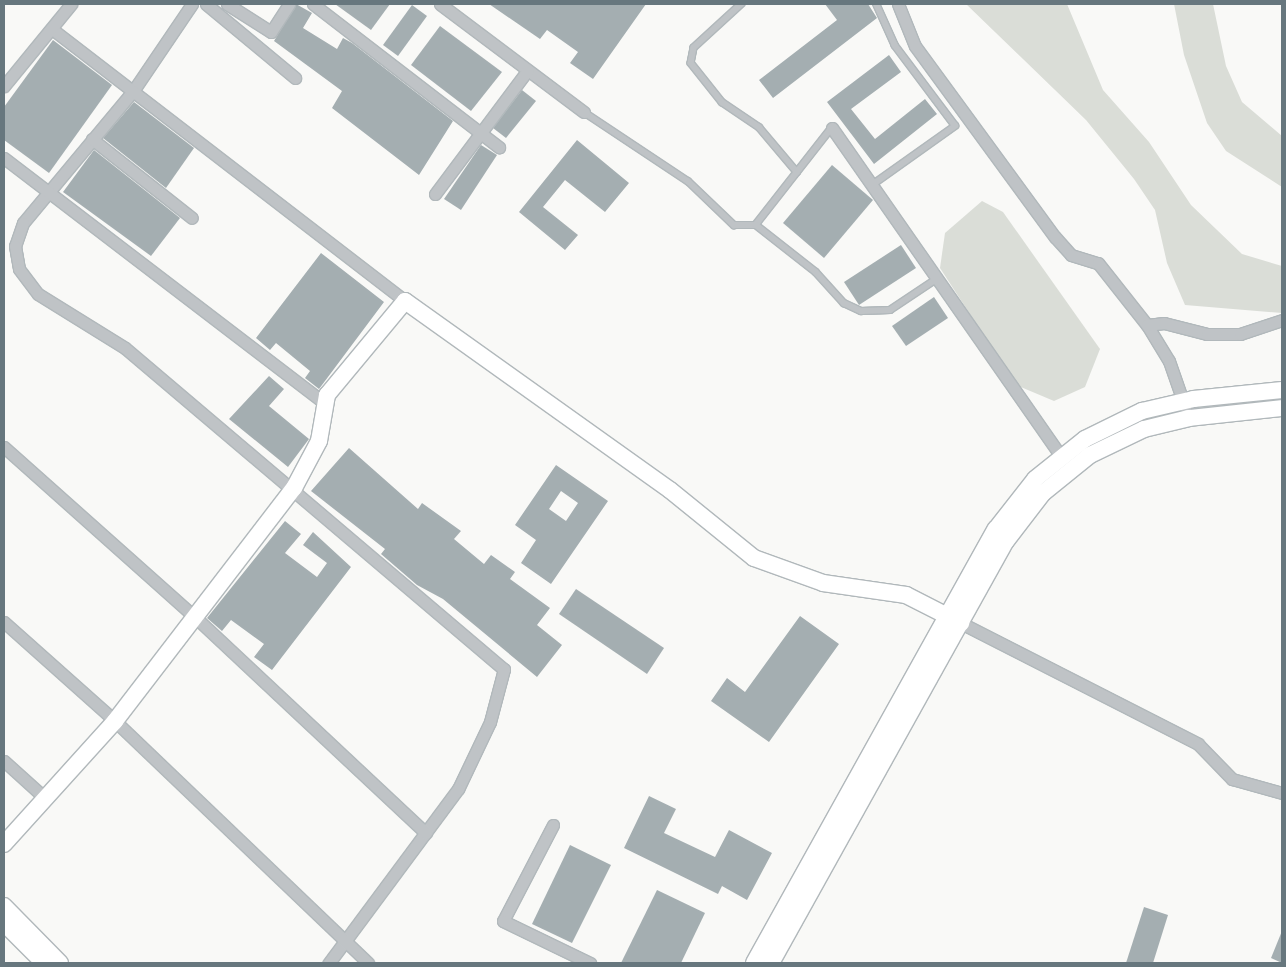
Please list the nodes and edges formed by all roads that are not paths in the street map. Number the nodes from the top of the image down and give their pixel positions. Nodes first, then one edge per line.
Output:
1 (71, 4) edge
2 (192, 4) edge
3 (206, 4) edge
4 (227, 4) edge
5 (289, 4) edge
6 (313, 4) edge
7 (440, 4) edge
8 (742, 4) edge
9 (876, 4) edge
10 (898, 4) edge
11 (52, 29) junction
12 (527, 71) junction
13 (295, 78) dead end
14 (4, 86) edge
15 (133, 91) junction
16 (584, 112) joint
17 (832, 128) joint
18 (480, 132) junction
19 (92, 139) junction
20 (499, 147) dead end
21 (4, 158) edge
22 (797, 172) junction
23 (872, 186) junction
24 (48, 192) junction
25 (434, 194) dead end
26 (192, 218) dead end
27 (756, 226) junction
28 (935, 280) junction
29 (405, 301) junction
30 (1282, 320) edge
31 (1147, 325) junction
32 (1282, 390) edge
33 (1183, 401) junction
34 (325, 403) junction
35 (1282, 408) edge
36 (1190, 418) junction
37 (4, 447) edge
38 (1061, 456) junction
39 (294, 488) junction
40 (195, 617) junction
41 (954, 619) junction
42 (4, 622) edge
43 (115, 721) junction
44 (4, 761) edge
45 (1282, 793) edge
46 (45, 798) junction
47 (553, 825) dead end
48 (426, 833) junction
49 (4, 844) edge
50 (4, 906) edge
51 (4, 923) edge
52 (346, 942) junction
53 (44, 963) edge
54 (60, 963) edge
55 (329, 963) edge
56 (368, 963) edge
57 (590, 963) edge
58 (754, 963) edge
59 (771, 963) edge

1 - 11 street
2 - 15 street
3 - 13 street
4 - 5 street
6 - 18 street
7 - 12 street
8 - 22 lane
9 - 23 lane
10 - 31 street
11 - 14 street
11 - 15 street
12 - 16 street
12 - 18 street
15 - 19 street
15 - 29 street
16 - 27 lane
17 - 22 lane
17 - 23 street
18 - 20 street
18 - 25 street
19 - 24 street
19 - 26 street
21 - 24 street
22 - 27 lane
23 - 28 street
24 - 34 street
24 - 39 street
27 - 28 lane
28 - 38 street
29 - 34 main road
29 - 41 main road
30 - 31 street
31 - 33 street
32 - 33 main road
33 - 36 street
33 - 38 main road
34 - 39 main road
35 - 36 main road
36 - 41 main road
37 - 40 street
38 - 41 main road
39 - 40 main road
39 - 48 street
40 - 43 main road
40 - 48 street
41 - 45 street
41 - 58 main road
41 - 59 main road
42 - 43 street
43 - 46 main road
43 - 52 street
44 - 46 street
46 - 49 main road
47 - 57 street
48 - 52 street
50 - 54 main road
51 - 53 main road
52 - 55 street
52 - 56 street

